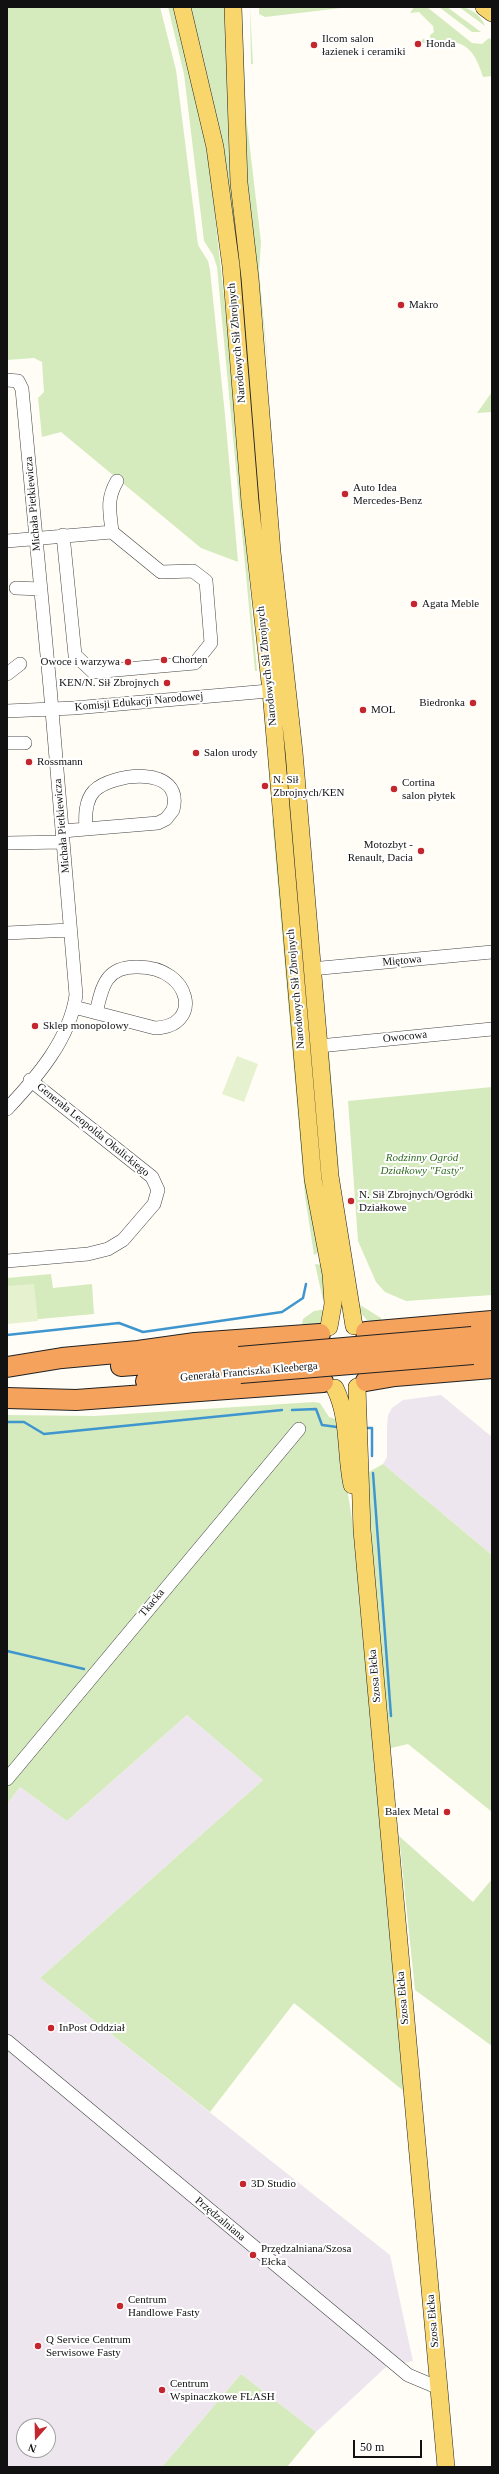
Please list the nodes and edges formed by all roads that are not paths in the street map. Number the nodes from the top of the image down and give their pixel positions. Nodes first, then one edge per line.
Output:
1 (182, 7) edge
2 (233, 7) edge
3 (484, 7) edge
4 (492, 13) edge
5 (12, 381) edge
6 (117, 481) dead end
7 (112, 532) junction
8 (63, 535) junction
9 (36, 539) junction
10 (7, 541) edge
11 (16, 588) dead end
12 (40, 589) junction
13 (280, 611) junction
14 (262, 612) junction
15 (20, 664) dead end
16 (7, 674) edge
17 (288, 689) junction
18 (271, 691) junction
19 (52, 709) junction
20 (7, 711) edge
21 (7, 743) edge
22 (25, 743) dead end
23 (295, 762) junction
24 (276, 763) junction
25 (86, 829) junction
26 (63, 837) junction
27 (7, 843) edge
28 (70, 930) junction
29 (7, 933) edge
30 (492, 952) edge
31 (311, 969) junction
32 (74, 1007) junction
33 (96, 1012) junction
34 (492, 1029) edge
35 (318, 1046) junction
36 (30, 1080) junction
37 (7, 1109) edge
38 (330, 1176) junction
39 (313, 1179) junction
40 (7, 1261) edge
41 (492, 1321) edge
42 (360, 1329) junction
43 (325, 1331) junction
44 (492, 1336) edge
45 (479, 1348) edge
46 (239, 1365) junction
47 (7, 1367) edge
48 (492, 1368) edge
49 (7, 1376) edge
50 (362, 1384) junction
51 (329, 1385) junction
52 (7, 1393) edge
53 (7, 1398) edge
54 (300, 1429) dead end
55 (348, 1456) junction
56 (360, 1467) junction
57 (362, 1530) junction
58 (7, 1779) edge
59 (7, 2041) edge
60 (439, 2388) junction
61 (446, 2467) edge

1 - 14 main road, Narodowych Sił Zbrojnych
2 - 13 main road, Narodowych Sił Zbrojnych
3 - 4 main road
5 - 9 street, Michała Pietkiewicza
6 - 7 street
7 - 8 street
7 - 8 street
8 - 9 street
9 - 10 street
9 - 12 street, Michała Pietkiewicza
11 - 12 street
12 - 19 street, Michała Pietkiewicza
13 - 14 main road
13 - 17 main road, Narodowych Sił Zbrojnych
14 - 18 main road, Narodowych Sił Zbrojnych
15 - 16 street
17 - 18 street, Komisji Edukacji Narodowej
17 - 23 main road, Narodowych Sił Zbrojnych
18 - 19 street, Komisji Edukacji Narodowej
18 - 24 main road, Narodowych Sił Zbrojnych
19 - 20 street, Komisji Edukacji Narodowej
19 - 26 street, Michała Pietkiewicza
21 - 22 street
23 - 24 main road
23 - 31 main road, Narodowych Sił Zbrojnych
24 - 39 main road, Narodowych Sił Zbrojnych
25 - 25 street
25 - 26 street
26 - 27 street
26 - 28 street, Michała Pietkiewicza
28 - 29 street
28 - 32 street, Michała Pietkiewicza
30 - 31 street, Miętowa
31 - 35 main road, Narodowych Sił Zbrojnych
32 - 33 street
32 - 36 street, Michała Pietkiewicza
33 - 33 street
34 - 35 street, Owocowa
35 - 38 main road, Narodowych Sił Zbrojnych
36 - 37 street, Michała Pietkiewicza
36 - 40 street, Generała Leopolda Okulickiego
38 - 39 main road
38 - 42 main road, Narodowych Sił Zbrojnych
39 - 43 main road, Narodowych Sił Zbrojnych
41 - 42 highway
42 - 43 main road
42 - 50 main road
43 - 47 highway
43 - 51 main road
44 - 45 highway, Generała Franciszka Kleeberga
45 - 46 highway, Generała Franciszka Kleeberga, bridge
46 - 49 highway, Generała Franciszka Kleeberga
46 - 52 highway, Generała Franciszka Kleeberga
48 - 50 highway
50 - 51 main road
50 - 56 main road, Szosa Ełcka
51 - 53 highway
51 - 55 main road, Szosa Ełcka
54 - 58 street, Tkacka
55 - 56 main road
55 - 57 main road, Szosa Ełcka
56 - 57 main road, Szosa Ełcka
57 - 60 main road, Szosa Ełcka
59 - 60 street, Przędzalniana
60 - 61 main road, Szosa Ełcka

